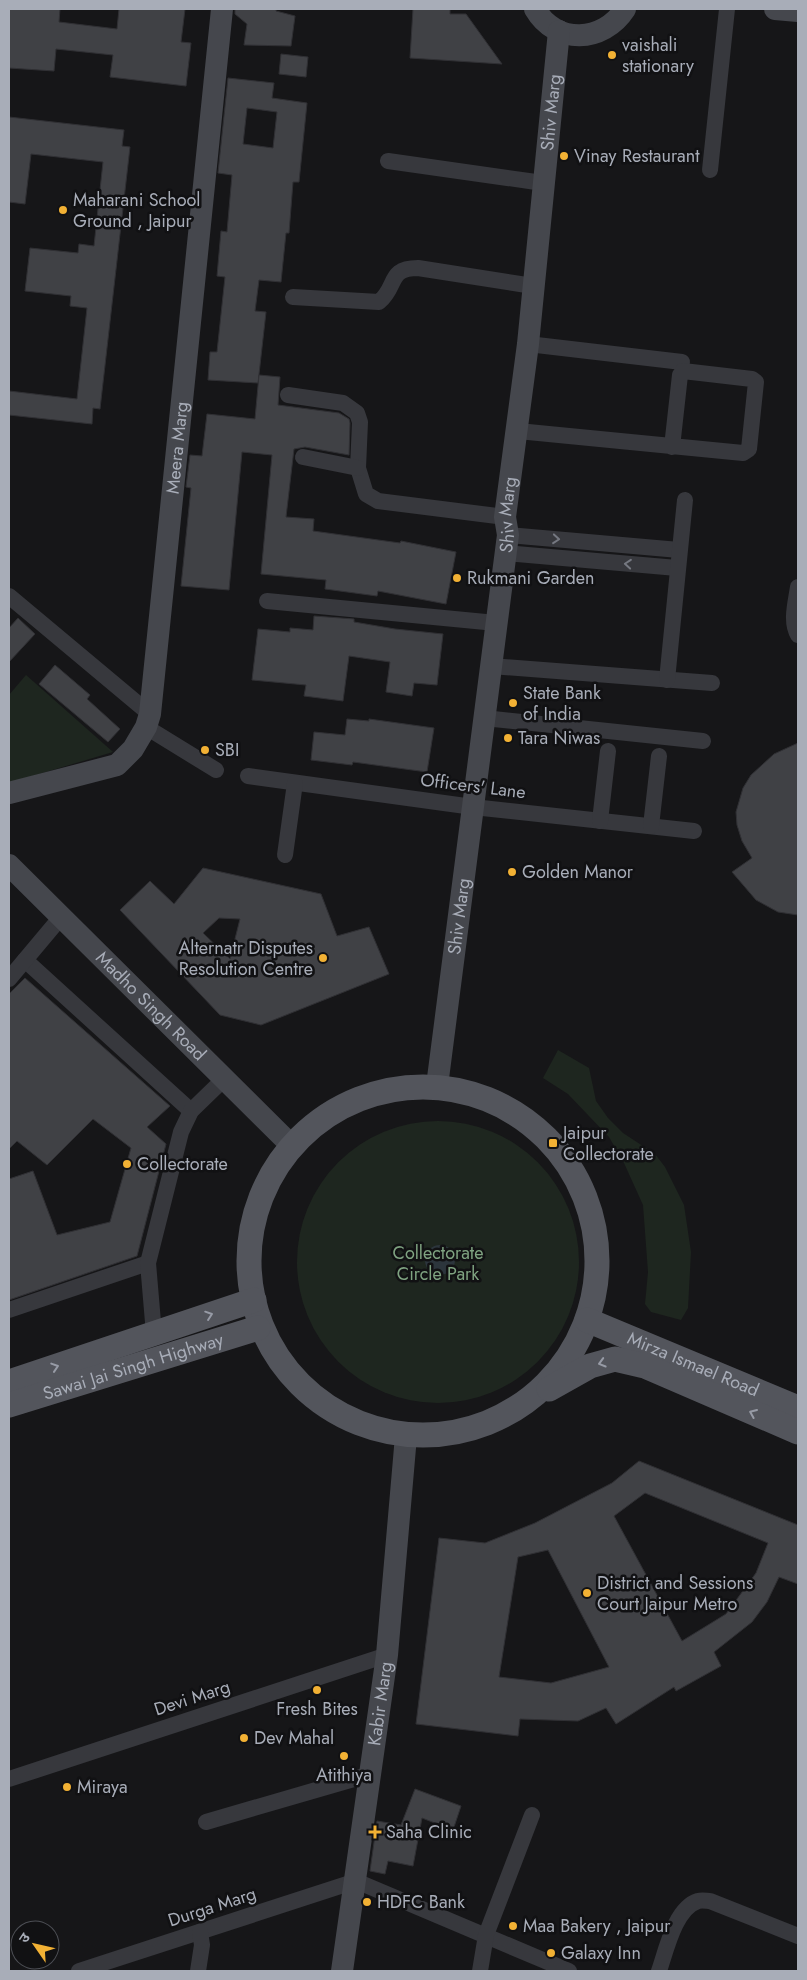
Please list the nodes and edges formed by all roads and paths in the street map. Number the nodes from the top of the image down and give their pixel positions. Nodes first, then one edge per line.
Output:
1 (222, 9) edge
2 (535, 9) edge
3 (625, 9) edge
4 (726, 9) edge
5 (775, 9) edge
6 (798, 11) edge
7 (559, 31) junction
8 (388, 161) dead end
9 (710, 170) dead end
10 (543, 183) junction
11 (533, 286) junction
12 (293, 297) dead end
13 (528, 344) junction
14 (682, 362) dead end
15 (288, 395) dead end
16 (518, 431) junction
17 (672, 447) junction
18 (304, 457) dead end
19 (358, 468) junction
20 (685, 500) dead end
21 (506, 535) junction
22 (679, 550) junction
23 (677, 568) junction
24 (798, 587) edge
25 (9, 596) edge
26 (267, 601) dead end
27 (496, 623) junction
28 (798, 635) edge
29 (491, 666) junction
30 (667, 680) junction
31 (712, 683) dead end
32 (484, 718) junction
33 (148, 721) junction
34 (703, 741) dead end
35 (608, 750) dead end
36 (660, 756) dead end
37 (216, 770) dead end
38 (248, 776) dead end
39 (295, 783) junction
40 (9, 793) edge
41 (473, 807) junction
42 (600, 821) junction
43 (651, 826) junction
44 (694, 831) dead end
45 (285, 855) dead end
46 (9, 865) edge
47 (61, 917) junction
48 (25, 960) junction
49 (9, 979) edge
50 (224, 1079) junction
51 (437, 1086) junction
52 (191, 1111) junction
53 (292, 1146) junction
54 (148, 1263) junction
55 (254, 1300) junction
56 (9, 1310) edge
57 (587, 1320) junction
58 (258, 1328) junction
59 (154, 1334) junction
60 (9, 1382) edge
61 (526, 1402) junction
62 (9, 1405) edge
63 (798, 1408) edge
64 (798, 1432) edge
65 (406, 1436) junction
66 (387, 1655) junction
67 (371, 1774) junction
68 (9, 1780) edge
69 (532, 1815) dead end
70 (206, 1822) dead end
71 (356, 1881) junction
72 (200, 1932) junction
73 (486, 1935) junction
74 (798, 1936) edge
75 (79, 1971) edge
76 (198, 1971) edge
77 (342, 1971) edge
78 (480, 1971) edge
79 (569, 1971) edge
80 (659, 1971) edge

1 - 33 street, Meera Marg
2 - 7 street
3 - 7 street
4 - 9 street
5 - 6 street
7 - 10 street, Shiv Marg
8 - 10 street
10 - 11 street, Shiv Marg
11 - 12 street
11 - 13 street, Shiv Marg
13 - 14 street
13 - 16 street, Shiv Marg
15 - 19 street
16 - 17 street
16 - 21 street, Shiv Marg
17 - 17 street
18 - 19 street
19 - 21 street
20 - 22 street
21 -> 22 street
23 -> 21 street
21 - 27 street, Shiv Marg
22 - 23 street
23 - 30 street
24 - 28 street
25 - 33 street
26 - 27 street
27 - 29 street, Shiv Marg
29 - 30 street
29 - 32 street, Shiv Marg
30 - 31 street
32 - 34 street
32 - 41 street, Shiv Marg
33 - 37 street
33 - 40 street, Meera Marg
35 - 42 street
36 - 43 street
38 - 39 street, Officers' Lane
39 - 41 street, Officers' Lane
39 - 45 street
41 - 42 street, Officers' Lane
41 - 51 street, Shiv Marg
42 - 43 street, Officers' Lane
43 - 44 street, Officers' Lane
46 - 47 street, Madho Singh Road
47 - 48 street
47 - 50 street, Madho Singh Road
48 - 49 street
48 - 52 street
50 - 52 street
50 - 53 street, Madho Singh Road
51 - 53 main road
51 - 57 main road
52 - 54 street
53 - 55 main road
54 - 56 street
54 - 59 street
55 - 58 main road
59 -> 55 main road
57 - 61 main road
57 - 63 main road, Mirza Ismael Road
58 - 62 main road, Sawai Jai Singh Highway
58 - 65 main road
60 -> 59 main road
64 -> 61 main road
61 - 65 main road
65 - 66 street, Kabir Marg
66 - 67 street, Kabir Marg
66 - 68 street, Devi Marg
67 - 70 street
67 - 71 street, Kabir Marg
69 - 73 street
71 - 72 street, Durga Marg
71 - 73 street
71 - 77 street, Kabir Marg
72 - 75 street, Durga Marg
72 - 76 street
73 - 78 street
73 - 79 street
74 - 80 street

